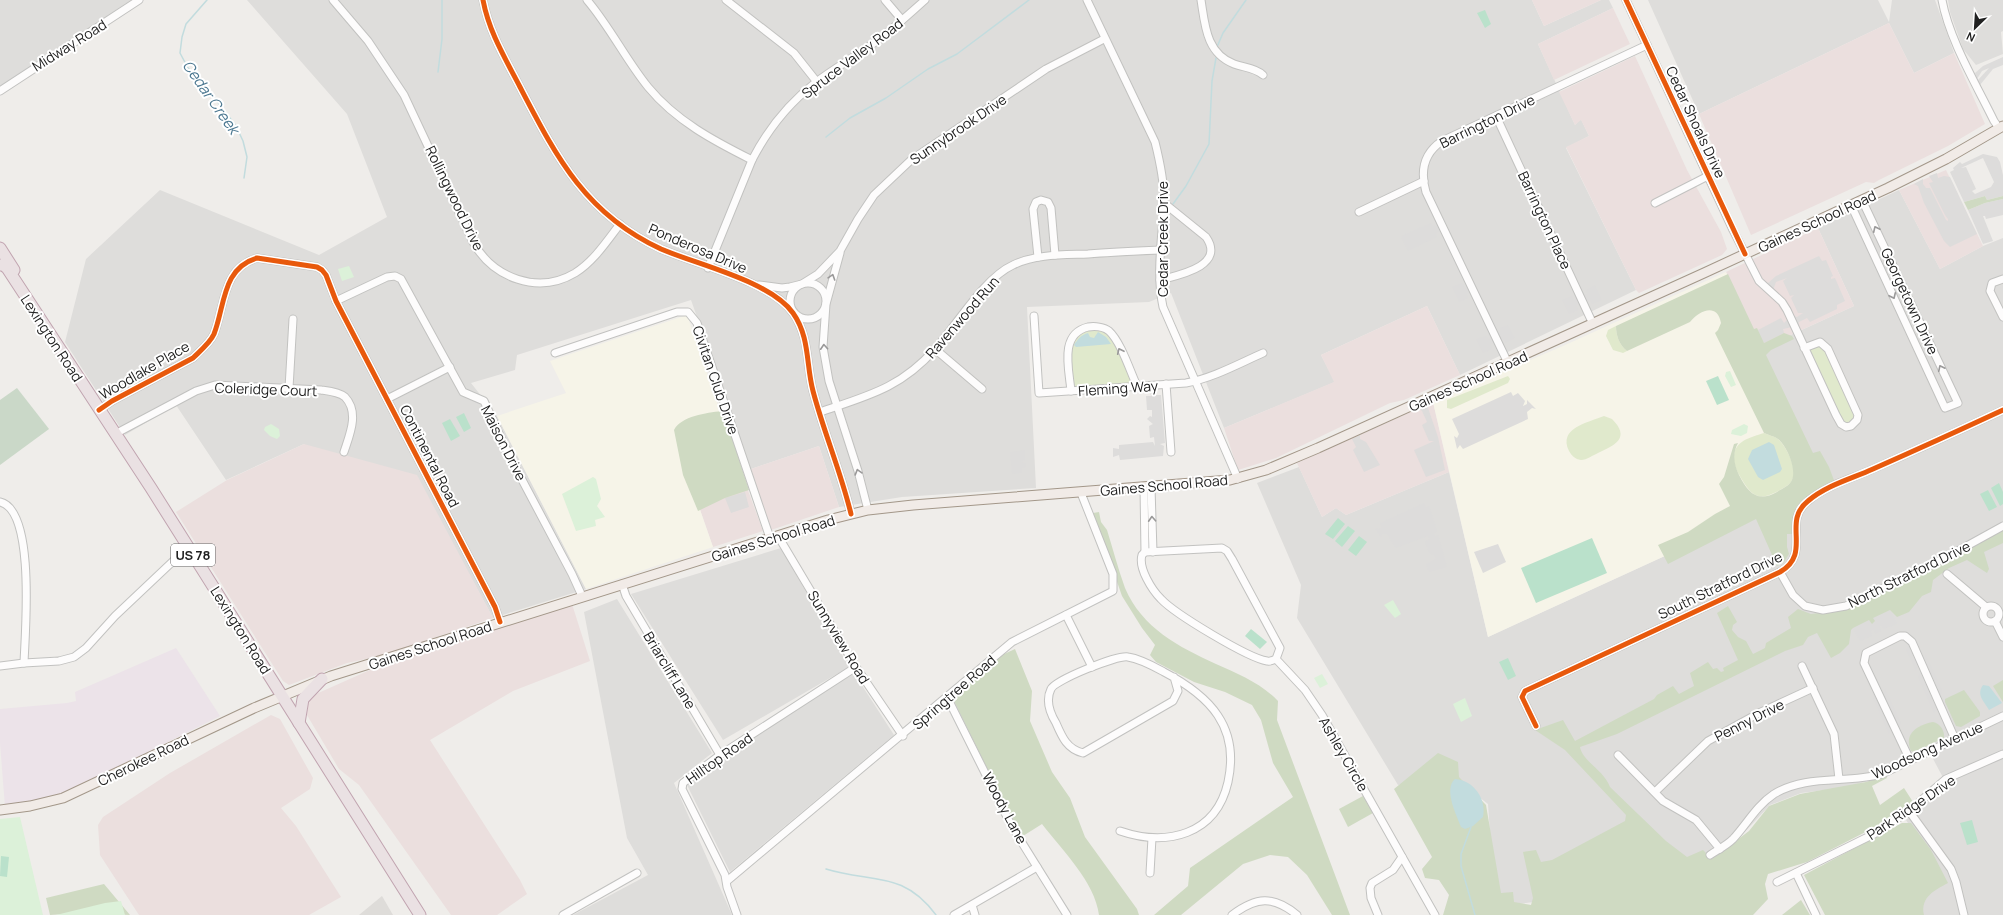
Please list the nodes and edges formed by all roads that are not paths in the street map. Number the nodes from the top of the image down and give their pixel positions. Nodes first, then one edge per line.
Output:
1 (138, 0) edge
2 (333, 0) edge
3 (482, 0) edge
4 (587, 0) edge
5 (726, 0) edge
6 (885, 0) edge
7 (925, 0) edge
8 (1087, 0) edge
9 (1201, 0) edge
10 (1626, 0) edge
11 (1942, 0) edge
12 (902, 20) junction
13 (1104, 39) junction
14 (1647, 45) junction
15 (1263, 75) dead end
16 (817, 82) junction
17 (0, 91) edge
18 (1496, 116) junction
19 (2002, 129) edge
20 (752, 160) junction
21 (1708, 176) junction
22 (1424, 181) junction
23 (1862, 200) junction
24 (1164, 203) junction
25 (1655, 203) dead end
26 (1851, 205) junction
27 (1359, 212) dead end
28 (620, 224) junction
29 (840, 250) junction
30 (1160, 250) junction
31 (1, 251) edge
32 (1745, 254) junction
33 (1055, 255) junction
34 (1038, 258) junction
35 (0, 265) edge
36 (0, 268) edge
37 (708, 268) junction
38 (2003, 279) edge
39 (1160, 280) junction
40 (802, 284) junction
41 (754, 285) junction
42 (19, 287) junction
43 (336, 302) junction
44 (826, 304) junction
45 (793, 312) junction
46 (1034, 316) dead end
47 (2003, 316) edge
48 (293, 319) dead end
49 (1593, 324) junction
50 (1804, 348) junction
51 (935, 349) junction
52 (555, 352) dead end
53 (1263, 353) dead end
54 (1508, 363) junction
55 (450, 367) junction
56 (1196, 381) junction
57 (1166, 384) junction
58 (1137, 386) junction
59 (289, 388) junction
60 (982, 389) dead end
61 (1071, 391) junction
62 (387, 399) junction
63 (836, 406) junction
64 (100, 410) junction
65 (2003, 410) edge
66 (820, 412) junction
67 (115, 434) junction
68 (344, 452) dead end
69 (1171, 452) dead end
70 (1238, 479) junction
71 (1147, 487) junction
72 (1081, 493) junction
73 (0, 502) edge
74 (868, 510) junction
75 (850, 514) junction
76 (2003, 526) edge
77 (774, 537) junction
78 (188, 547) junction
79 (1145, 552) junction
80 (1154, 552) junction
81 (1780, 572) junction
82 (1947, 574) dead end
83 (622, 584) junction
84 (582, 596) junction
85 (1986, 607) junction
86 (1066, 616) junction
87 (1995, 621) junction
88 (500, 622) junction
89 (2003, 637) edge
90 (1276, 659) junction
91 (24, 663) junction
92 (0, 666) edge
93 (1802, 666) dead end
94 (856, 667) junction
95 (1092, 667) junction
96 (1174, 677) junction
97 (322, 679) junction
98 (1813, 688) junction
99 (281, 696) junction
100 (947, 697) junction
101 (2003, 716) edge
102 (299, 723) junction
103 (1536, 726) dead end
104 (903, 736) junction
105 (1955, 739) junction
106 (2003, 754) edge
107 (720, 755) junction
108 (1618, 755) dead end
109 (1910, 760) junction
110 (1839, 779) junction
111 (1655, 792) junction
112 (0, 810) edge
113 (1909, 811) junction
114 (1120, 832) dead end
115 (1152, 838) junction
116 (1720, 849) junction
117 (1710, 855) dead end
118 (1402, 857) junction
119 (1037, 867) junction
120 (637, 873) dead end
121 (1150, 873) dead end
122 (1796, 873) junction
123 (727, 882) junction
124 (1776, 882) dead end
125 (972, 905) junction
126 (420, 915) edge
127 (563, 915) edge
128 (737, 915) edge
129 (954, 915) edge
130 (975, 915) edge
131 (1067, 915) edge
132 (1232, 915) edge
133 (1297, 915) edge
134 (1378, 915) edge
135 (1435, 915) edge
136 (1816, 915) edge
137 (1964, 915) edge

1 - 17 street, Midway Road
2 - 28 street, Rollingwood Drive
3 - 28 street, Ponderosa Drive
4 - 20 street
5 - 16 street
6 - 12 street
7 - 12 street, Spruce Valley Road
8 - 13 street, Cedar Creek Drive
9 - 15 street
10 - 14 street, Cedar Shoals Drive
11 - 19 street
12 - 16 street, Spruce Valley Road
13 - 24 street, Cedar Creek Drive
13 - 29 street, Sunnybrook Drive
14 - 18 street, Barrington Drive
14 - 21 street, Cedar Shoals Drive
16 - 20 street, Spruce Valley Road
18 - 22 street, Barrington Drive
18 - 49 street, Barrington Place
19 - 23 main road, Gaines School Road
20 - 37 street, Spruce Valley Road
21 - 25 street
21 - 32 street, Cedar Shoals Drive
22 - 27 street
22 - 54 street, Barrington Drive
23 - 26 main road, Gaines School Road
26 -> 23 street, Georgetown Drive
24 - 30 street, Cedar Creek Drive
24 - 39 street
26 - 32 main road, Gaines School Road
28 - 37 street, Ponderosa Drive
29 - 40 street, Sunnybrook Drive
44 -> 29 street, Sunnybrook Drive
30 - 33 street, Ravenwood Run
30 - 39 street, Cedar Creek Drive
31 - 42 highway, Lexington Road / US 78
32 - 49 main road, Gaines School Road
32 - 50 street, Cedar Shoals Drive
33 - 34 street, Ravenwood Run
33 - 34 street
34 - 51 street, Ravenwood Run
35 - 42 highway
36 - 42 highway, Lexington Road / US 78
37 - 41 street, Ponderosa Drive
38 - 47 street
39 - 56 street, Cedar Creek Drive
40 - 41 street, Ponderosa Drive
40 - 44 street
40 - 45 street
41 - 45 street, Ponderosa Drive
42 - 64 highway, Lexington Road / US 78
43 - 55 street, Maison Drive
43 - 62 street, Continental Road
43 - 64 street, Woodlake Place
44 - 45 street
63 -> 44 street
45 - 66 street, Ponderosa Drive
46 - 61 street, Fleming Way
48 - 59 street
49 - 54 main road, Gaines School Road
50 - 50 street, Cedar Shoals Drive
51 - 60 street
51 - 63 street, Ravenwood Run
52 - 77 street, Civitan Club Drive
53 - 56 street, Fleming Way
54 - 70 main road, Gaines School Road
55 - 62 street
55 - 84 street, Maison Drive
56 - 57 street, Fleming Way
56 - 70 street, Cedar Creek Drive
57 - 58 street, Fleming Way
57 - 69 street
58 - 61 street, Fleming Way
58 -> 61 street
59 - 67 street, Coleridge Court
59 - 68 street, Coleridge Court
62 - 88 street, Continental Road
63 - 66 street, Ravenwood Run
74 -> 63 street
64 - 67 highway, Lexington Road / US 78
65 - 81 street, South Stratford Drive
66 - 75 street, Ponderosa Drive
67 - 78 highway, Lexington Road / US 78
70 - 71 main road, Gaines School Road
71 - 72 main road, Gaines School Road
71 - 79 street
80 -> 71 street
72 - 74 main road, Gaines School Road
72 - 86 street, Springtree Road
73 - 91 street
74 - 75 main road, Gaines School Road
75 - 77 main road, Gaines School Road
76 - 81 street, North Stratford Drive
77 - 83 main road, Gaines School Road
77 - 94 street, Sunnyview Road
78 - 91 street
78 - 99 highway, Lexington Road / US 78
79 - 80 street
79 - 90 street
80 - 90 street
81 - 103 street, South Stratford Drive
82 - 85 street
83 - 84 main road, Gaines School Road
83 - 107 street, Briarcliff Lane
84 - 88 main road, Gaines School Road
85 - 87 street
85 - 87 street
86 - 95 street
86 - 100 street, Springtree Road
87 - 89 street
88 - 97 main road, Gaines School Road
90 - 118 street, Ashley Circle
91 - 92 street
93 - 98 street
94 - 104 street, Sunnyview Road
94 - 107 street, Hilltop Road
95 - 96 street
95 - 96 street
96 - 115 street
97 - 99 main road, Gaines School Road
97 - 102 highway
98 - 110 street
98 - 111 street, Penny Drive
99 - 102 highway, Lexington Road / US 78
99 - 112 main road, Cherokee Road
100 - 104 street, Springtree Road
100 - 119 street, Woody Lane
101 - 105 street, Woodsong Avenue
102 - 126 highway, Lexington Road / US 78
104 - 123 street, Springtree Road
105 - 109 street, Woodsong Avenue
105 - 109 street
106 - 113 street, Park Ridge Drive
107 - 123 street, Hilltop Road
108 - 111 street
109 - 110 street, Woodsong Avenue
110 - 116 street, Woodsong Avenue
111 - 116 street
113 - 122 street, Park Ridge Drive
113 - 137 street
114 - 115 street
115 - 121 street
116 - 117 street, Woodsong Avenue
118 - 134 street
118 - 135 street, Ashley Circle
119 - 125 street
119 - 131 street, Woody Lane
120 - 127 street
122 - 124 street, Park Ridge Drive
122 - 136 street
123 - 128 street, Hilltop Road
125 - 129 street
125 - 130 street
132 - 133 street

